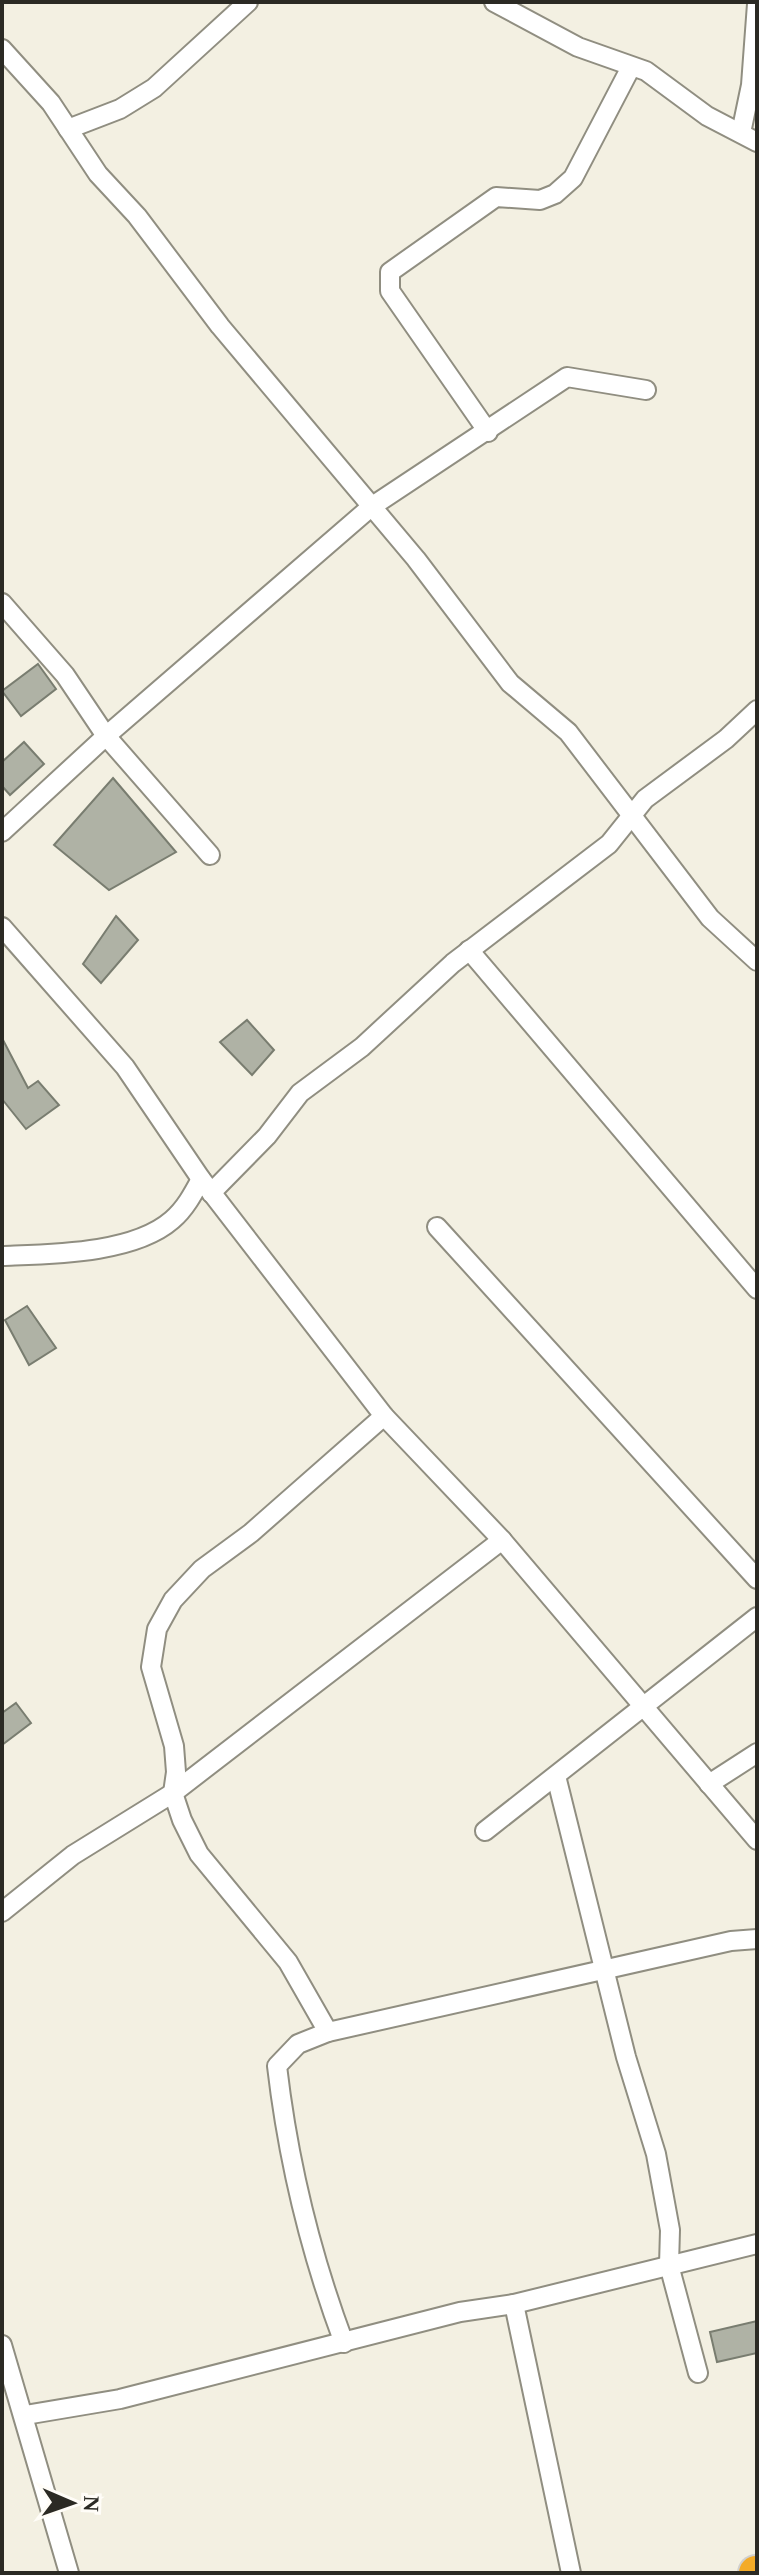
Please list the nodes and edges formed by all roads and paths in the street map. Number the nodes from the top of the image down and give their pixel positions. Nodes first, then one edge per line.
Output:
1 (248, 2) edge
2 (494, 2) edge
3 (757, 4) edge
4 (2, 49) edge
5 (631, 67) junction
6 (68, 129) junction
7 (749, 137) edge
8 (646, 390) dead end
9 (488, 432) junction
10 (371, 507) junction
11 (2, 603) edge
12 (757, 710) edge
13 (106, 736) junction
14 (633, 816) junction
15 (2, 832) edge
16 (210, 855) dead end
17 (2, 927) edge
18 (469, 950) junction
19 (757, 961) edge
20 (206, 1186) junction
21 (437, 1227) dead end
22 (2, 1256) edge
23 (757, 1289) edge
24 (384, 1416) junction
25 (502, 1540) junction
26 (757, 1579) edge
27 (757, 1617) edge
28 (645, 1706) junction
29 (757, 1753) edge
30 (556, 1776) junction
31 (709, 1784) junction
32 (173, 1793) junction
33 (485, 1831) dead end
34 (757, 1840) edge
35 (2, 1912) edge
36 (757, 1939) edge
37 (605, 1970) junction
38 (328, 2032) junction
39 (757, 2244) edge
40 (669, 2265) junction
41 (514, 2304) junction
42 (344, 2343) junction
43 (2, 2345) edge
44 (698, 2373) dead end
45 (25, 2415) junction
46 (69, 2573) edge
47 (571, 2573) edge

1 - 6 street
2 - 5 street
3 - 7 street
4 - 6 street
5 - 7 street
5 - 9 street
6 - 10 street
8 - 9 street
9 - 10 street
10 - 13 street
10 - 14 street
11 - 13 street
12 - 14 street
13 - 15 street
13 - 16 street
14 - 18 street
14 - 19 street
17 - 20 street
18 - 20 street
18 - 23 street
20 - 22 street
20 - 24 street
21 - 26 street
24 - 25 street
24 - 32 street
25 - 28 street
25 - 32 street
27 - 28 street
28 - 30 street
28 - 31 street
29 - 31 street
30 - 33 street
30 - 37 street
31 - 34 street
32 - 35 street
32 - 38 street
36 - 37 street
37 - 38 street
37 - 40 street
38 - 42 street
39 - 40 street
40 - 41 street
40 - 44 street
41 - 42 street
41 - 47 street
42 - 45 street
43 - 45 street
45 - 46 street

